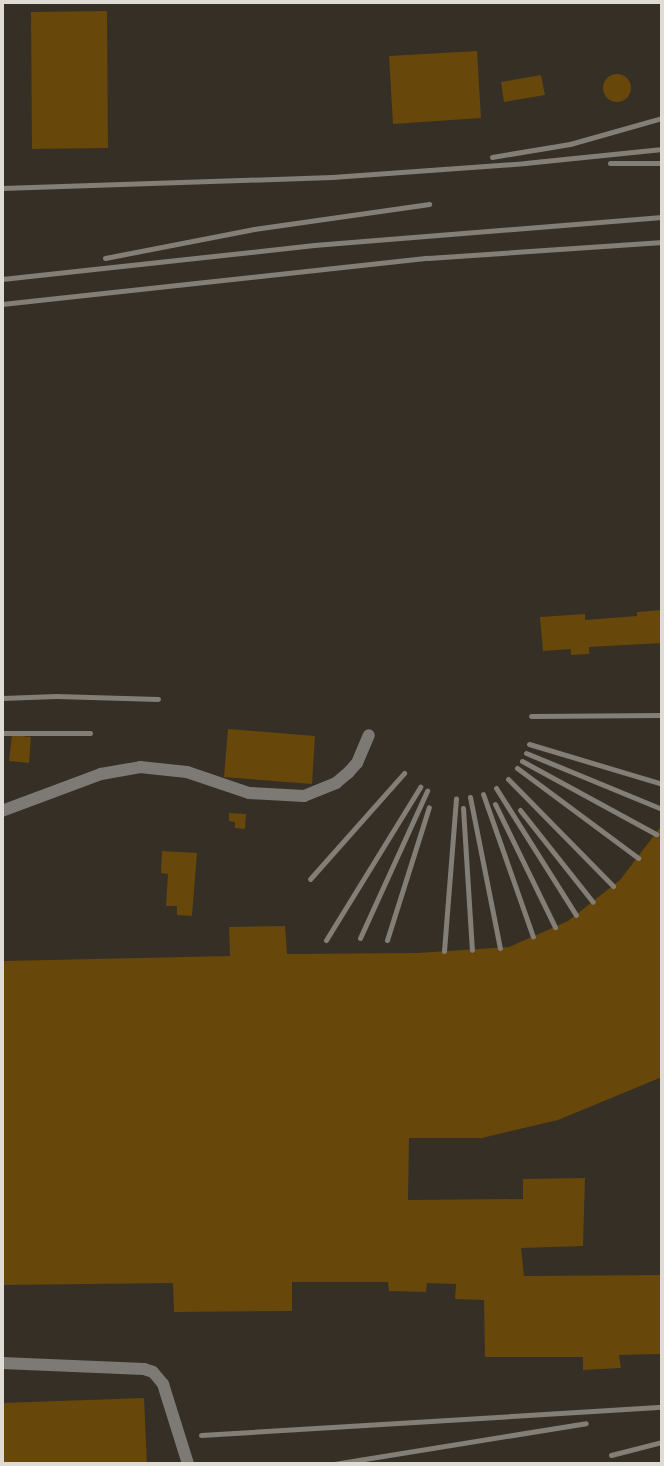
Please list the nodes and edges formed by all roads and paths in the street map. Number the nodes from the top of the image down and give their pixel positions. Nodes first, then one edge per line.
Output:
1 (369, 735) dead end
2 (2, 811) edge
3 (2, 1363) edge
4 (188, 1464) edge

1 - 2 lane
3 - 4 lane

